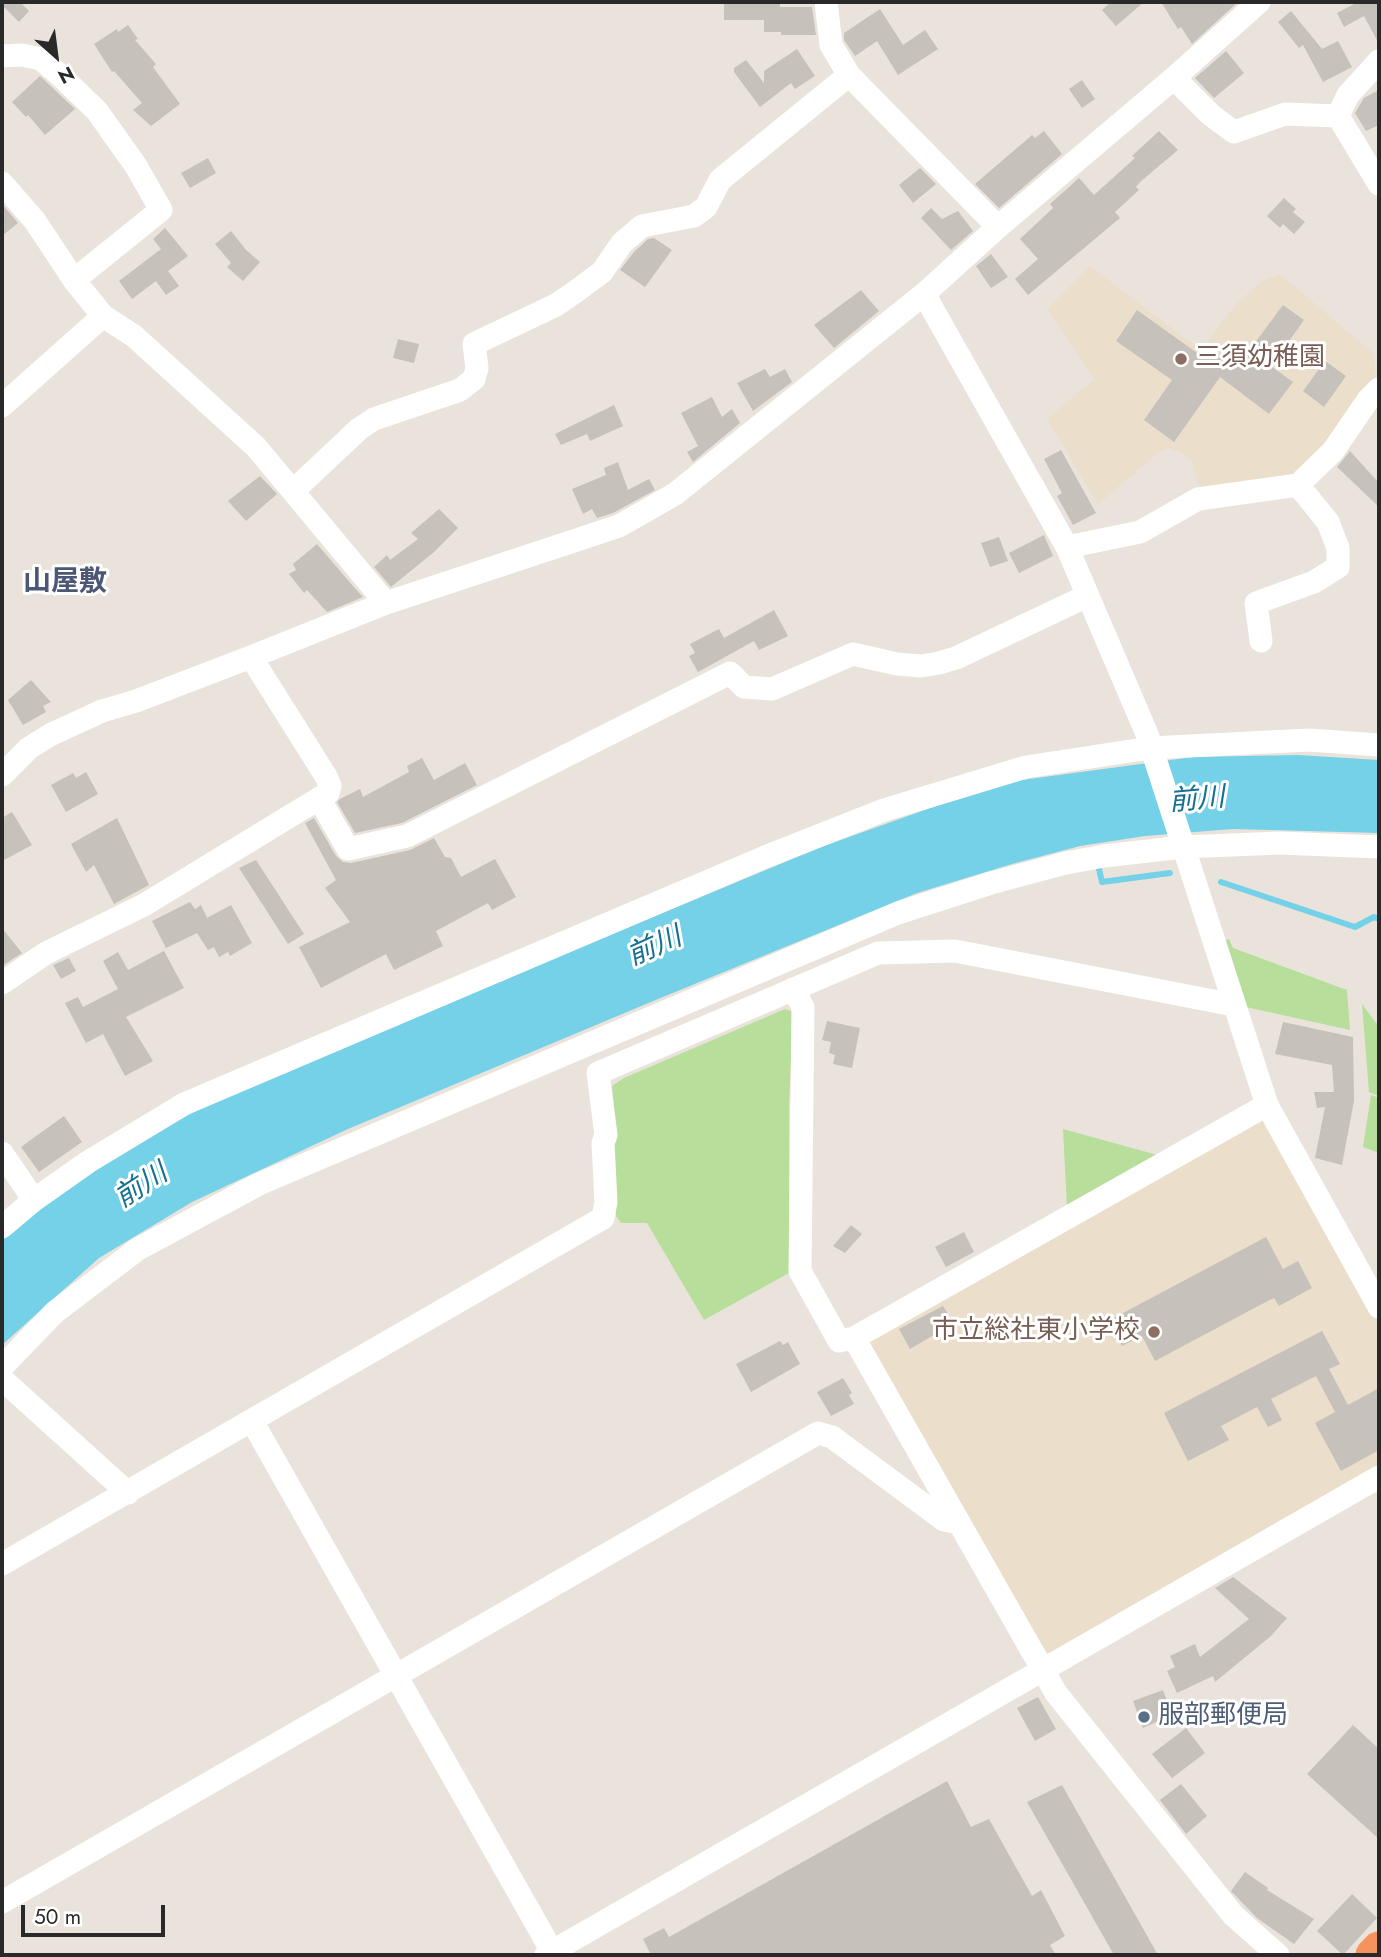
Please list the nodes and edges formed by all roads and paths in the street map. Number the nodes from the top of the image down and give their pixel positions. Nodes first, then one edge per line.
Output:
1 (826, 2) edge
2 (1259, 2) edge
3 (2, 56) edge
4 (1379, 61) edge
5 (849, 75) junction
6 (1174, 78) junction
7 (1338, 116) junction
8 (2, 183) edge
9 (1379, 184) edge
10 (998, 227) junction
11 (74, 280) junction
12 (924, 294) junction
13 (103, 316) junction
14 (1379, 389) edge
15 (2, 406) edge
16 (1298, 485) junction
17 (293, 491) junction
18 (1067, 547) junction
19 (1087, 596) junction
20 (386, 603) junction
21 (1261, 641) dead end
22 (251, 657) junction
23 (1379, 745) edge
24 (1151, 751) junction
25 (2, 775) edge
26 (320, 800) junction
27 (1182, 844) junction
28 (1379, 847) edge
29 (2, 984) edge
30 (793, 989) junction
31 (1234, 1005) junction
32 (1267, 1105) junction
33 (2, 1153) edge
34 (34, 1200) junction
35 (2, 1227) edge
36 (1379, 1307) edge
37 (853, 1338) junction
38 (2, 1367) edge
39 (2, 1379) edge
40 (252, 1421) junction
41 (1379, 1477) edge
42 (128, 1493) junction
43 (959, 1523) junction
44 (2, 1564) edge
45 (1042, 1670) junction
46 (397, 1676) junction
47 (2, 1902) edge
48 (1379, 1949) edge
49 (551, 1954) edge
50 (1278, 1955) edge
51 (1373, 1955) edge

1 - 5 street
2 - 6 street
3 - 11 street
4 - 7 street
5 - 10 street
5 - 17 street
6 - 7 street
6 - 10 street
7 - 9 street
8 - 11 street
10 - 12 street
11 - 13 street
12 - 18 street
12 - 20 street
13 - 15 street
13 - 17 street
14 - 16 street
16 - 18 street
16 - 21 street
17 - 20 street
18 - 19 street
19 - 24 street
19 - 26 street
20 - 22 street
22 - 25 street
22 - 26 street
23 - 24 street
24 - 27 street
24 - 34 street
26 - 29 street
27 - 28 street
27 - 31 street
27 - 38 street
30 - 31 street
30 - 37 street
30 - 40 street
31 - 32 street
32 - 36 street
32 - 37 street
33 - 34 street
34 - 35 street
37 - 43 street
39 - 42 street
40 - 42 street
40 - 46 street
41 - 45 street
42 - 44 street
43 - 45 street
43 - 46 street
45 - 49 street
45 - 50 street
46 - 47 street
46 - 49 street
48 - 51 highway

